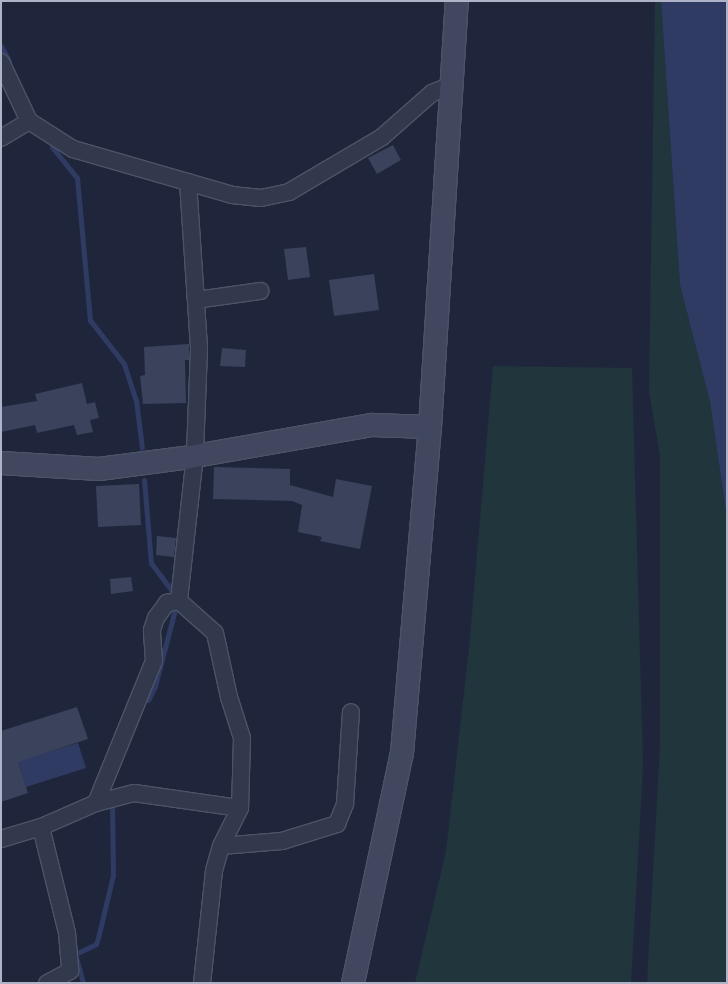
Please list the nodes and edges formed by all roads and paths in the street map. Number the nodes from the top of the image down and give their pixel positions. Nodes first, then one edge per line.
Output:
1 (457, 1) edge
2 (1, 62) edge
3 (452, 85) junction
4 (29, 121) junction
5 (1, 138) edge
6 (188, 182) junction
7 (260, 290) dead end
8 (196, 300) junction
9 (430, 427) junction
10 (195, 456) junction
11 (1, 463) edge
12 (179, 602) junction
13 (350, 712) dead end
14 (96, 803) junction
15 (240, 808) junction
16 (41, 827) junction
17 (1, 839) edge
18 (221, 846) junction
19 (48, 983) edge
20 (202, 983) edge
21 (353, 983) edge

1 - 3 street
2 - 4 street
3 - 6 street
3 - 9 street
4 - 5 street
4 - 6 street
6 - 8 street
7 - 8 street
8 - 10 street
9 - 10 street
9 - 21 street
10 - 11 street
10 - 12 street
12 - 14 street
12 - 15 street
13 - 18 street
14 - 15 street
14 - 16 street
15 - 18 street
16 - 17 street
16 - 19 street
18 - 20 street

